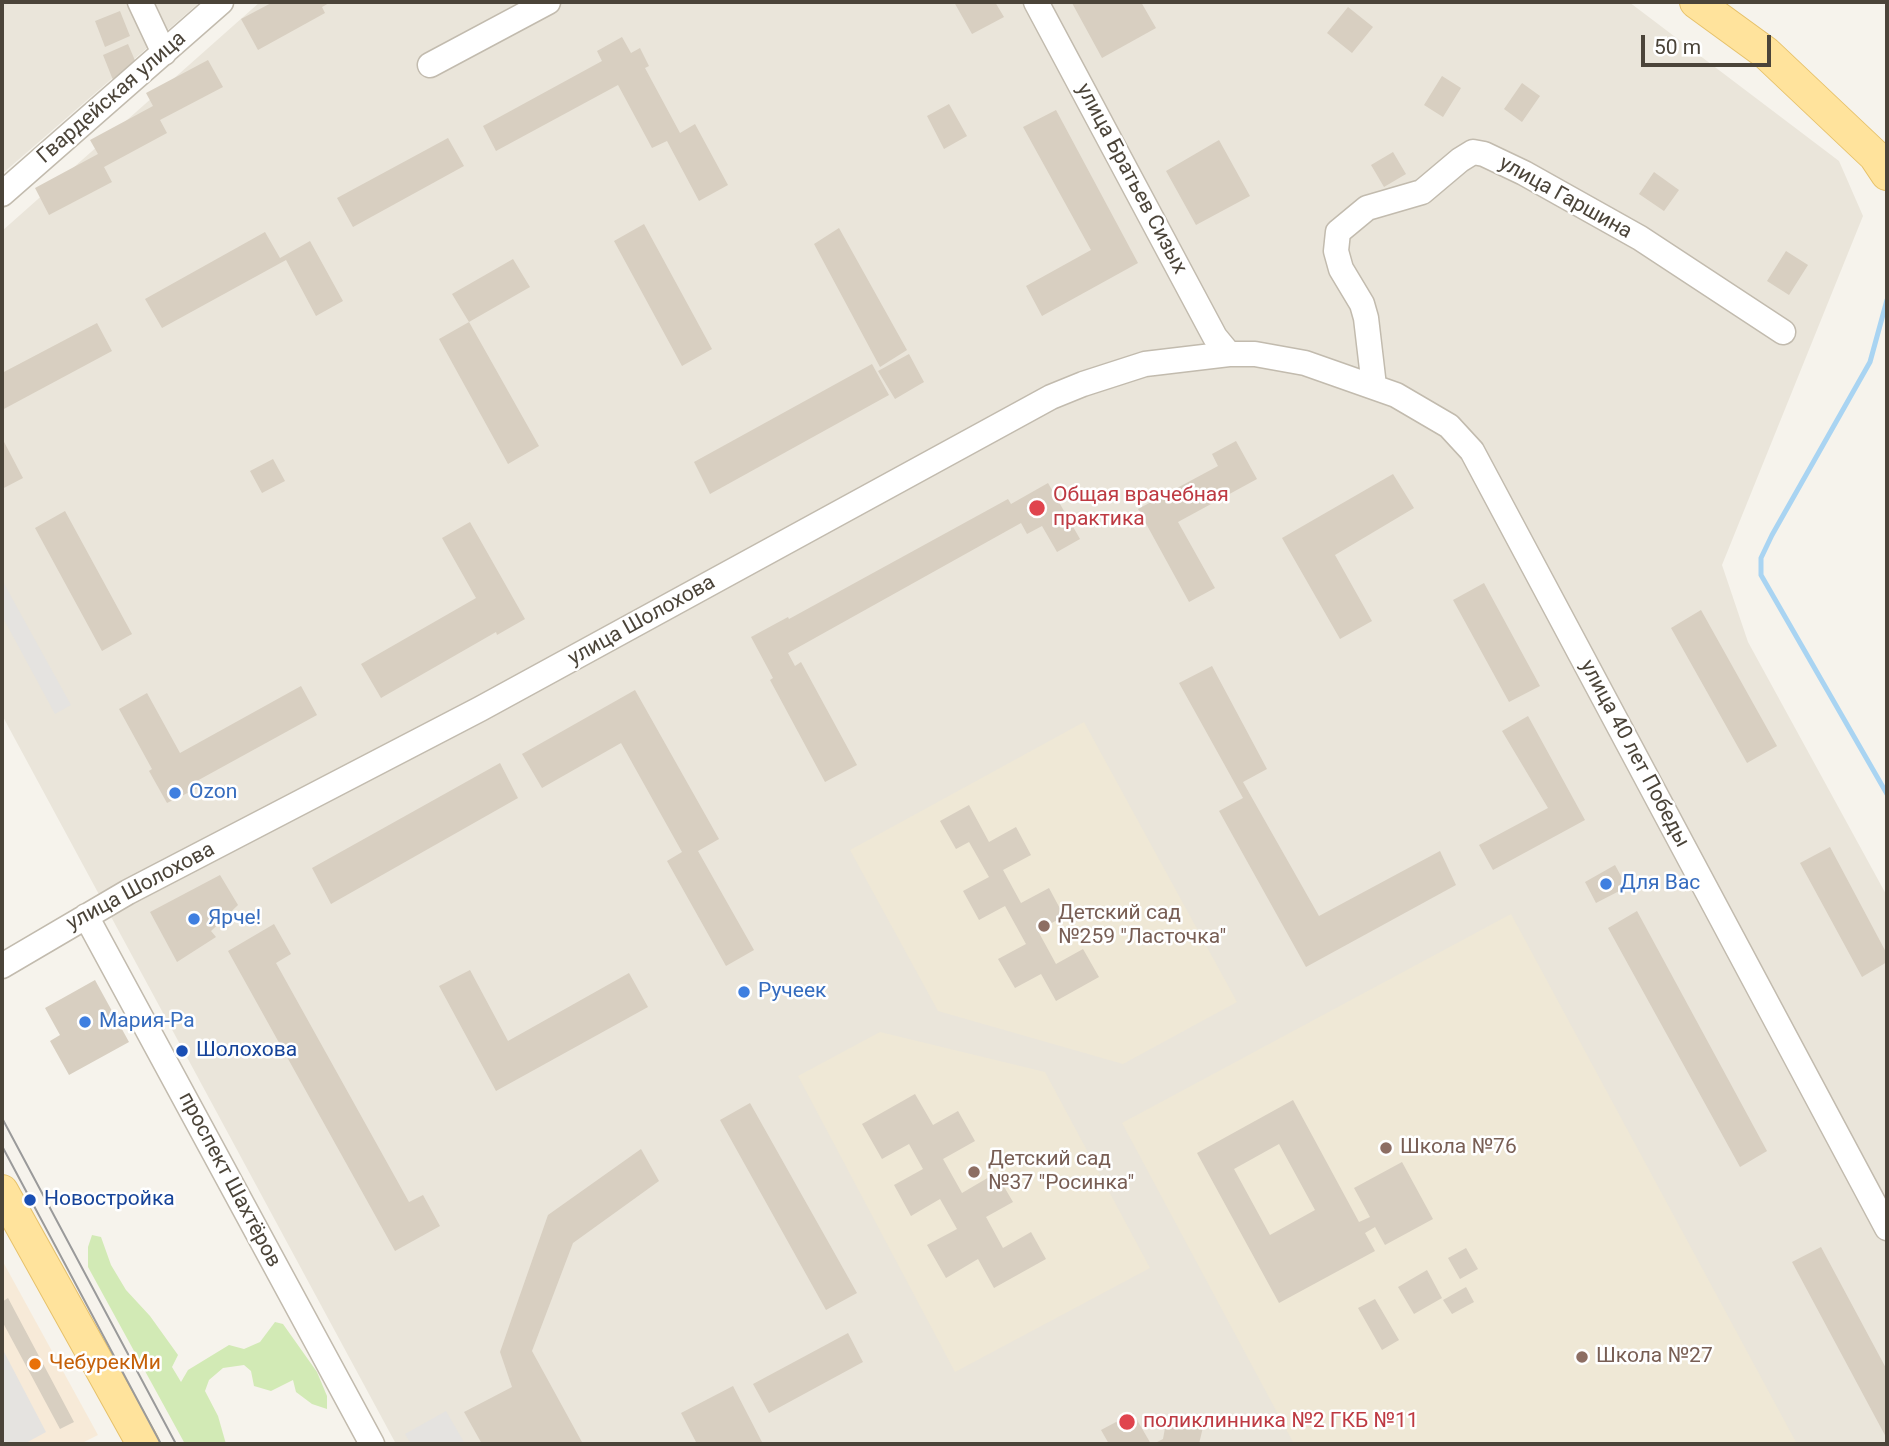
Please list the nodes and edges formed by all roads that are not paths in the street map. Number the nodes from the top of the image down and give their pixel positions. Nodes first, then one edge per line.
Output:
1 (140, 2) edge
2 (221, 2) edge
3 (548, 2) edge
4 (1036, 2) edge
5 (1696, 2) edge
6 (164, 53) junction
7 (430, 65) dead end
8 (1887, 174) edge
9 (2, 194) edge
10 (1783, 332) dead end
11 (1229, 354) junction
12 (1305, 363) joint
13 (1374, 386) junction
14 (86, 916) junction
15 (2, 966) edge
16 (2, 1191) edge
17 (1887, 1228) edge
18 (137, 1442) edge
19 (372, 1444) edge

1 - 6 street
2 - 6 street, Гвардейская улица
3 - 7 street
4 - 11 street, улица Братьев Сизых
5 - 8 main road
6 - 9 street, Гвардейская улица
10 - 13 street, улица Гаршина
11 - 12 street, улица Шолохова
11 - 14 street, улица Шолохова
12 - 13 street, улица 40 лет Победы
13 - 17 street, улица 40 лет Победы
14 - 15 street, улица Шолохова
14 - 19 street, проспект Шахтёров
16 - 18 main road

